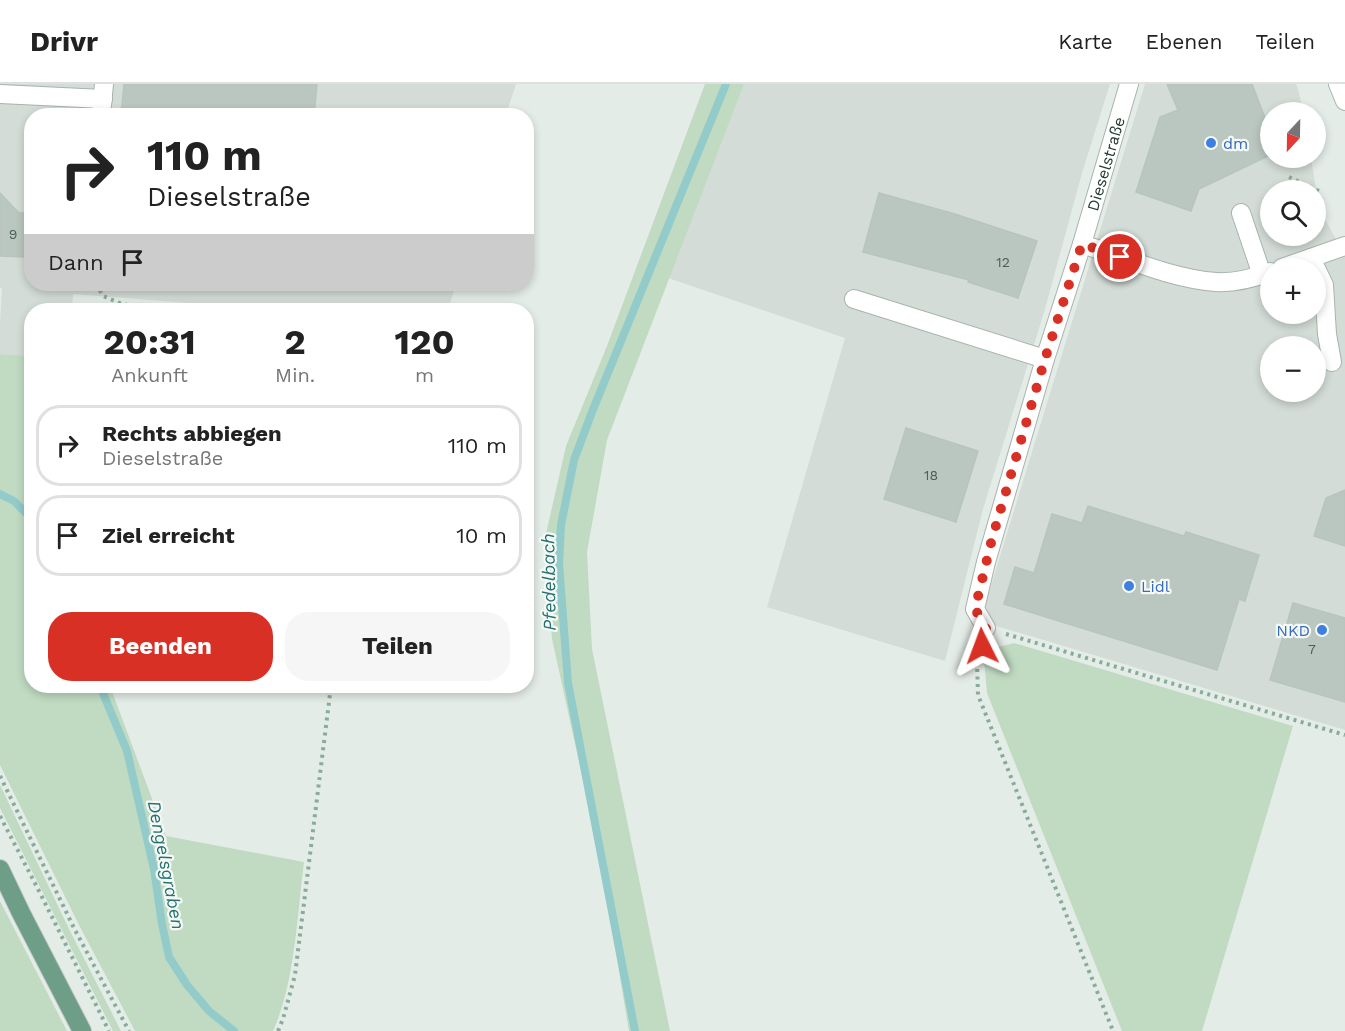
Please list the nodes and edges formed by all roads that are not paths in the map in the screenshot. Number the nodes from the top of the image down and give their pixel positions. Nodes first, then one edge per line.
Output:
1 (1129, 84) edge
2 (1338, 84) edge
3 (0, 94) edge
4 (103, 99) edge
5 (1345, 101) edge
6 (1241, 213) dead end
7 (1082, 244) junction
8 (1345, 246) edge
9 (1311, 258) edge
10 (1260, 259) edge
11 (1260, 276) edge
12 (854, 299) dead end
13 (1326, 318) edge
14 (1045, 359) junction
15 (1332, 362) dead end
16 (986, 628) road end
17 (0, 869) edge
18 (82, 1031) edge

1 - 7 street, Dieselstraße
2 - 5 street
3 - 4 street
6 - 10 street
7 - 11 street
7 - 14 street, Dieselstraße
8 - 9 street
12 - 14 street
13 - 15 street
14 - 16 street, Dieselstraße
17 - 18 main road

